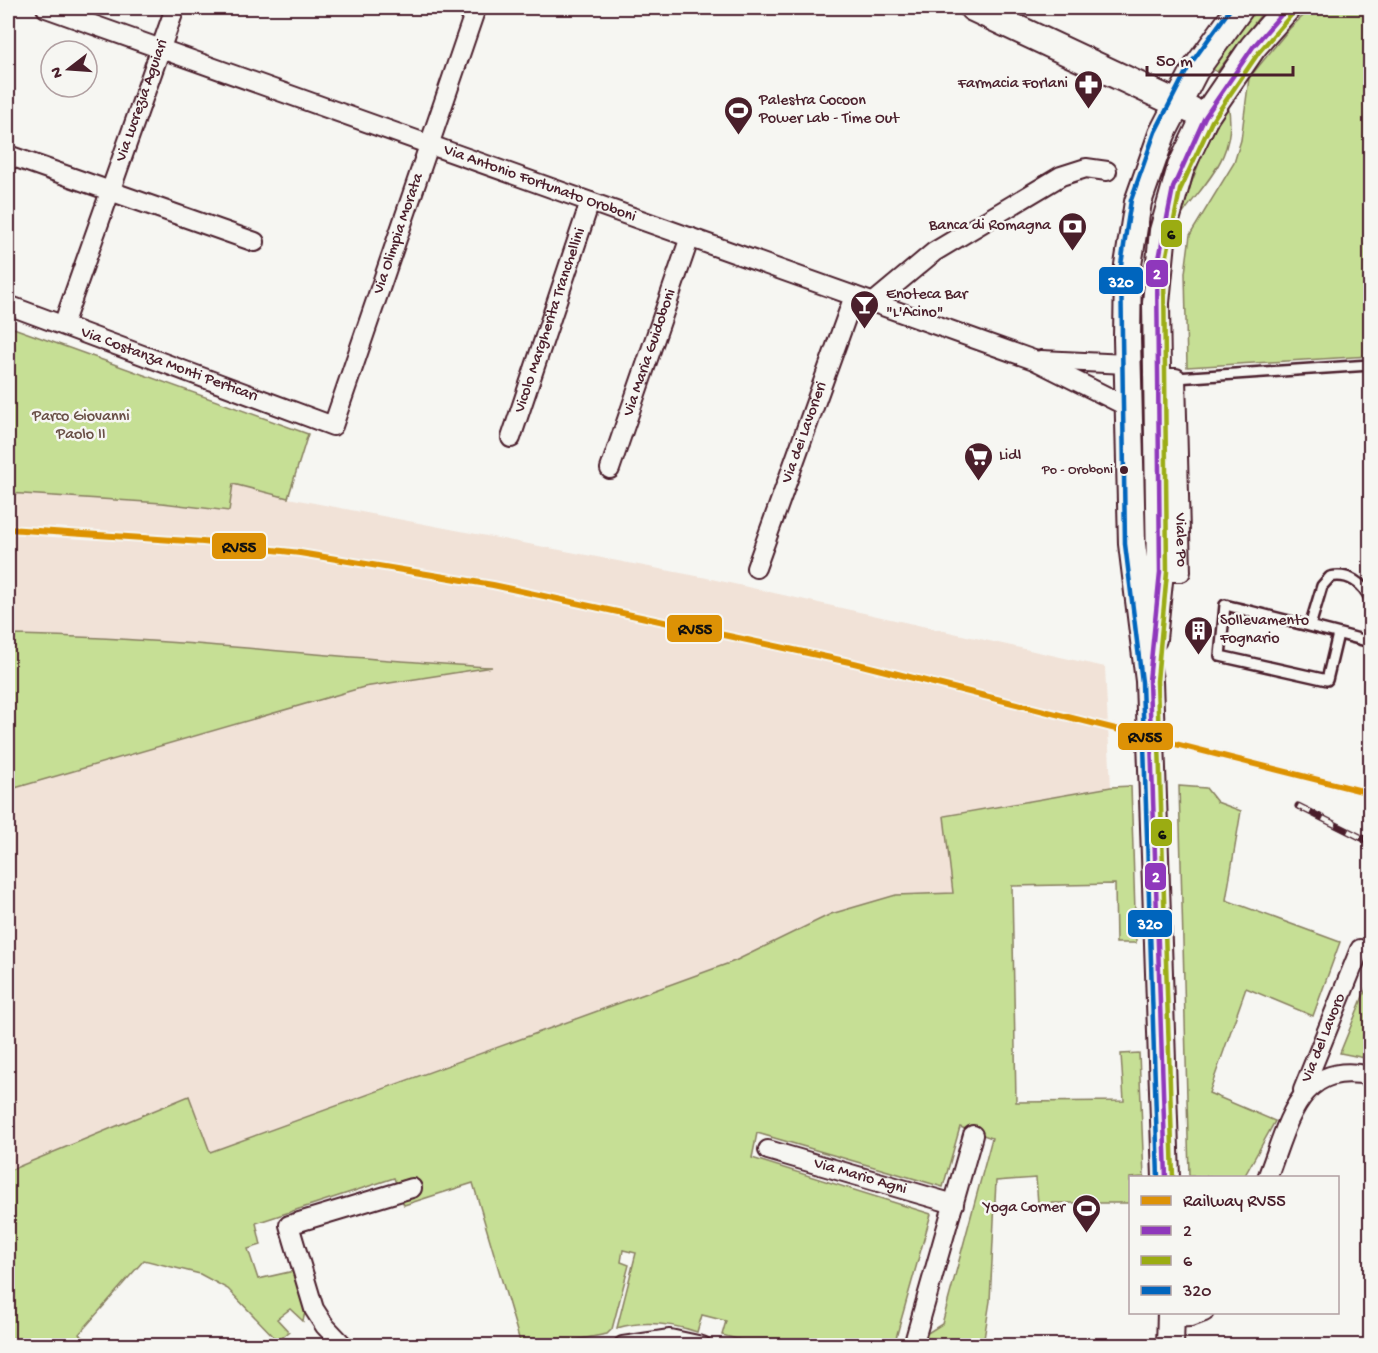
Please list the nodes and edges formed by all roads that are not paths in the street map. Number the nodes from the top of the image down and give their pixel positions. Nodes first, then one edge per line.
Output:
1 (46, 8) edge
2 (175, 8) edge
3 (476, 8) edge
4 (973, 8) edge
5 (1240, 8) edge
6 (1287, 8) edge
7 (162, 49) junction
8 (1176, 102) junction
9 (1205, 117) junction
10 (429, 144) junction
11 (8, 155) edge
12 (1107, 171) dead end
13 (111, 192) junction
14 (590, 202) junction
15 (690, 237) junction
16 (255, 242) dead end
17 (854, 296) junction
18 (873, 303) junction
19 (8, 305) edge
20 (63, 325) junction
21 (1034, 360) junction
22 (1127, 364) junction
23 (1371, 365) edge
24 (1163, 373) junction
25 (1128, 407) junction
26 (333, 426) joint
27 (511, 438) dead end
28 (610, 469) dead end
29 (756, 568) dead end
30 (1371, 599) edge
31 (1310, 626) junction
32 (1338, 634) junction
33 (1371, 642) edge
34 (1149, 681) junction
35 (1360, 949) dead end
36 (1371, 1076) edge
37 (1302, 1094) junction
38 (973, 1135) dead end
39 (768, 1150) dead end
40 (1166, 1176) edge
41 (1268, 1176) edge
42 (412, 1188) dead end
43 (954, 1204) junction
44 (1199, 1314) edge
45 (1171, 1332) edge
46 (344, 1346) edge
47 (623, 1346) edge
48 (702, 1346) edge
49 (913, 1346) edge

1 - 7 street, Via Antonio Fortunato Oroboni
2 - 7 street, Via Lucrezia Aguiari
3 - 10 street, Via Olimpia Morata
4 - 8 main road
5 - 8 main road, Viale Po
6 - 9 main road, Viale Po
7 - 10 street, Via Antonio Fortunato Oroboni
7 - 13 street, Via Lucrezia Aguiari
8 - 9 main road
8 - 22 main road, Viale Po
9 - 24 main road, Viale Po
10 - 14 street, Via Antonio Fortunato Oroboni
10 - 26 street, Via Olimpia Morata
11 - 13 street
12 - 18 street
13 - 16 street
13 - 20 street, Via Lucrezia Aguiari
14 - 15 street, Via Antonio Fortunato Oroboni
14 - 27 street, Vicolo Margherita Tranchellini
15 - 17 street, Via Antonio Fortunato Oroboni
15 - 28 street, Via Maria Guidoboni
17 - 18 street, Via Antonio Fortunato Oroboni
17 - 29 street, Via dei Lavorieri
18 - 21 street, Via Antonio Fortunato Oroboni
19 - 20 street, Via Costanza Monti Perticari
20 - 26 street, Via Costanza Monti Perticari
21 - 22 street, Via Antonio Fortunato Oroboni
21 - 25 street, Via Antonio Fortunato Oroboni
22 - 24 main road, Via Antonio Fortunato Oroboni
22 - 25 main road, Viale Po
23 - 24 lane
24 - 34 main road, Viale Po
25 - 34 main road, Viale Po
30 - 31 lane
31 - 32 lane
31 - 32 lane
32 - 33 lane
34 - 40 main road, Viale Po
35 - 37 street, Via del Lavoro
36 - 37 street, Via del Lavoro
37 - 41 street, Via del Lavoro
38 - 43 street
39 - 43 street, Via Mario Agni
42 - 46 street
43 - 49 street
44 - 45 street
47 - 48 street

